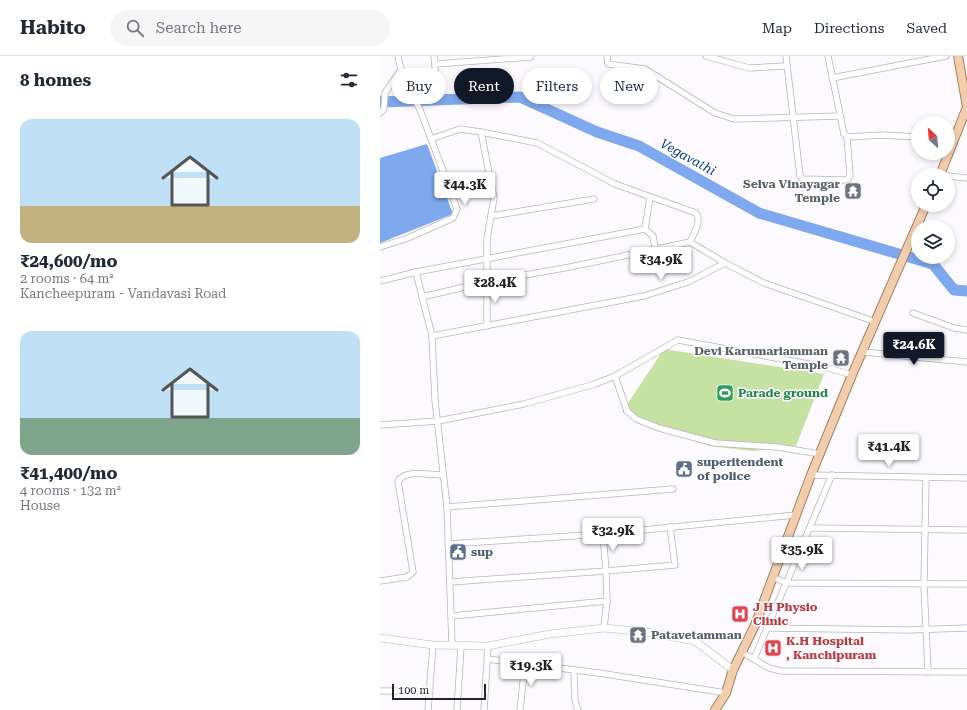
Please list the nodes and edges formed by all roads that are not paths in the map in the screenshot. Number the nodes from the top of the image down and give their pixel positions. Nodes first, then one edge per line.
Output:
1 (398, 56) edge
2 (434, 56) edge
3 (607, 56) edge
4 (706, 56) edge
5 (786, 56) edge
6 (828, 56) edge
7 (946, 56) edge
8 (958, 56) edge
9 (531, 57) dead end
10 (435, 64) junction
11 (786, 66) junction
12 (400, 68) edge
13 (435, 68) edge
14 (832, 78) junction
15 (392, 82) edge
16 (383, 94) edge
17 (417, 104) edge
18 (967, 107) edge
19 (382, 111) edge
20 (840, 116) junction
21 (793, 118) junction
22 (481, 132) junction
23 (955, 133) edge
24 (848, 137) junction
25 (911, 137) edge
26 (431, 139) junction
27 (955, 177) edge
28 (967, 178) edge
29 (650, 197) junction
30 (594, 198) dead end
31 (923, 212) edge
32 (491, 216) junction
33 (645, 230) junction
34 (690, 242) junction
35 (380, 247) edge
36 (655, 248) junction
37 (486, 260) junction
38 (725, 263) junction
39 (416, 272) junction
40 (380, 281) edge
41 (486, 282) junction
42 (422, 297) junction
43 (913, 312) dead end
44 (876, 322) junction
45 (487, 326) junction
46 (967, 330) edge
47 (432, 336) junction
48 (863, 352) junction
49 (967, 362) edge
50 (852, 375) junction
51 (615, 376) junction
52 (438, 421) junction
53 (380, 425) edge
54 (820, 454) junction
55 (811, 475) junction
56 (832, 475) junction
57 (442, 476) junction
58 (926, 478) junction
59 (967, 478) edge
60 (673, 489) dead end
61 (447, 507) junction
62 (795, 515) junction
63 (670, 527) junction
64 (811, 528) junction
65 (924, 530) junction
66 (967, 530) edge
67 (603, 534) junction
68 (448, 544) junction
69 (606, 570) junction
70 (772, 577) junction
71 (380, 581) edge
72 (450, 582) junction
73 (787, 583) junction
74 (967, 584) edge
75 (924, 585) junction
76 (607, 601) junction
77 (452, 616) junction
78 (604, 628) junction
79 (768, 628) junction
80 (967, 628) edge
81 (926, 630) junction
82 (380, 638) edge
83 (433, 645) junction
84 (452, 645) junction
85 (488, 646) junction
86 (461, 647) junction
87 (742, 652) junction
88 (754, 659) junction
89 (486, 660) junction
90 (525, 663) junction
91 (574, 670) junction
92 (733, 670) junction
93 (928, 672) junction
94 (967, 672) edge
95 (380, 690) edge
96 (430, 691) junction
97 (726, 693) junction
98 (428, 710) edge
99 (457, 710) edge
100 (484, 710) edge
101 (520, 710) edge
102 (578, 710) edge
103 (715, 710) edge

1 - 12 street
2 - 10 street
3 - 21 street
4 - 11 street
5 - 11 street
6 - 14 street
7 - 14 street
8 - 18 main road
9 - 10 street
10 - 13 street
11 - 21 street
14 - 20 street
15 - 16 street
16 - 19 street
17 - 26 street
18 - 23 main road
20 - 21 street
20 - 24 street
21 - 24 street
22 - 26 street
22 - 29 street
22 - 32 street
24 - 25 street
26 - 35 street
27 - 28 street
29 - 33 street
29 - 34 street
30 - 32 street
31 - 44 main road
32 - 37 street
33 - 36 street
33 - 37 street
34 - 36 street
34 - 38 street
36 - 41 street
37 - 39 street
37 - 41 street
38 - 44 street
38 - 45 street
39 - 40 street
39 - 42 street
41 - 42 street
41 - 45 street
42 - 47 street
43 - 46 street
44 - 48 main road
45 - 47 street
47 - 52 street
48 - 49 street
48 - 50 main road
50 - 51 street
50 - 54 main road
51 - 52 street
51 - 54 street
52 - 53 street
52 - 57 street
54 - 55 main road
55 - 56 street
55 - 62 main road
56 - 58 street
56 - 64 street
57 - 61 street
57 - 71 street
58 - 59 street
58 - 65 street
60 - 61 street
61 - 68 street
62 - 63 street
62 - 70 main road
63 - 67 street
63 - 69 street
64 - 65 street
64 - 73 street
65 - 66 street
65 - 75 street
67 - 68 street
67 - 69 street
68 - 72 street
69 - 72 street
69 - 76 street
70 - 73 street
70 - 87 main road
72 - 77 street
73 - 75 street
73 - 79 street
74 - 75 street
75 - 81 street
76 - 77 street
76 - 78 street
77 - 84 street
78 - 85 street
78 - 92 street
79 - 81 street
79 - 88 street
80 - 81 street
81 - 93 street
82 - 83 street
83 - 84 street
83 - 96 street
84 - 86 street
85 - 86 street
85 - 89 street
86 - 99 street
87 - 88 street
87 - 92 main road
88 - 93 street
89 - 90 street
89 - 100 street
90 - 91 street
90 - 101 street
91 - 97 street
91 - 102 street
92 - 97 main road
93 - 94 street
95 - 96 street
96 - 98 street
97 - 103 main road

